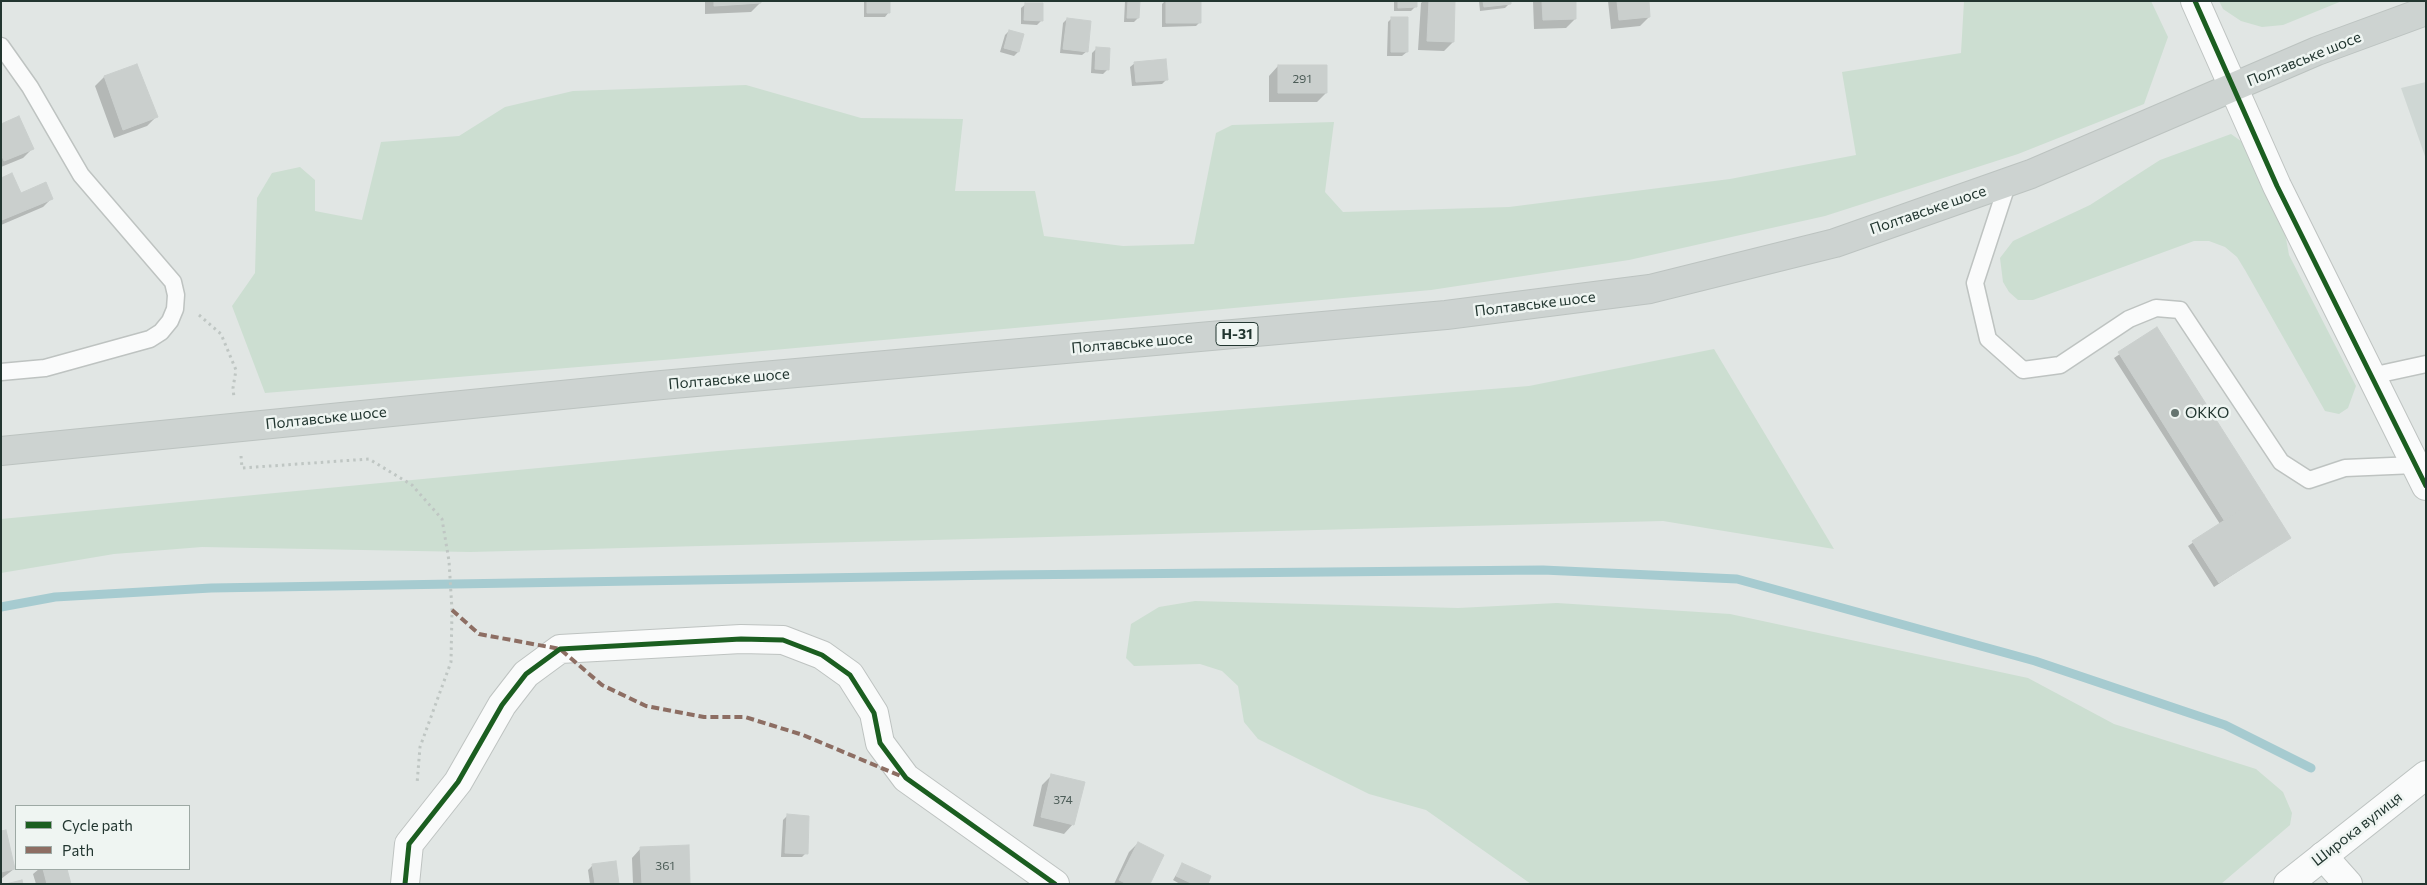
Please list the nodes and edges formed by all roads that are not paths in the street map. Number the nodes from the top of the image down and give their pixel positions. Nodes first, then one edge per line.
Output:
1 (2195, 1) edge
2 (2426, 11) edge
3 (1, 46) edge
4 (2232, 88) junction
5 (2008, 182) junction
6 (2426, 364) edge
7 (1, 372) edge
8 (2371, 376) junction
9 (1, 451) edge
10 (2421, 475) edge
11 (2426, 775) edge
12 (2323, 856) junction
13 (405, 884) edge
14 (1056, 884) edge
15 (2288, 884) edge
16 (2348, 884) edge

1 - 4 street
2 - 4 main road, Полтавське шосе / Н-31
3 - 7 lane
4 - 5 main road, Полтавське шосе / Н-31
4 - 8 street
5 - 9 main road, Полтавське шосе / Н-31
5 - 10 lane
6 - 8 lane
8 - 10 street
11 - 12 street, Широка вулиця
12 - 15 street, Широка вулиця
12 - 16 street
13 - 14 street

